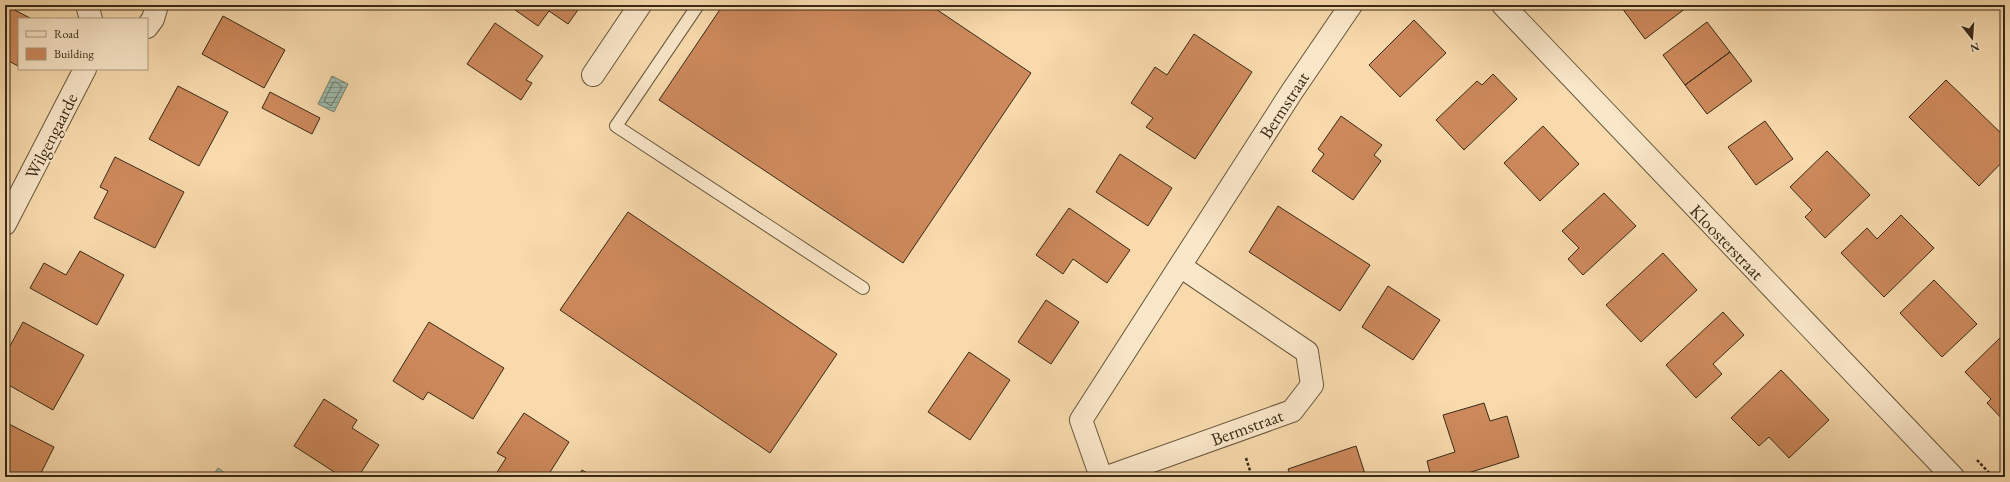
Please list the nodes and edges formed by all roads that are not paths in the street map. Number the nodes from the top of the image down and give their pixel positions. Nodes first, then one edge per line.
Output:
1 (87, 5) edge
2 (157, 5) edge
3 (640, 5) edge
4 (698, 5) edge
5 (1351, 5) edge
6 (1504, 5) edge
7 (92, 18) edge
8 (148, 26) edge
9 (84, 70) edge
10 (593, 75) dead end
11 (5, 224) edge
12 (1180, 266) junction
13 (863, 288) dead end
14 (1101, 477) edge
15 (1108, 477) edge
16 (1953, 477) edge

1 - 7 street
2 - 8 street
3 - 10 street
4 - 13 lane
5 - 12 street, Bermstraat
6 - 16 street, Kloosterstraat
9 - 11 street, Wilgengaarde
12 - 14 street, Bermstraat
12 - 15 street, Bermstraat

